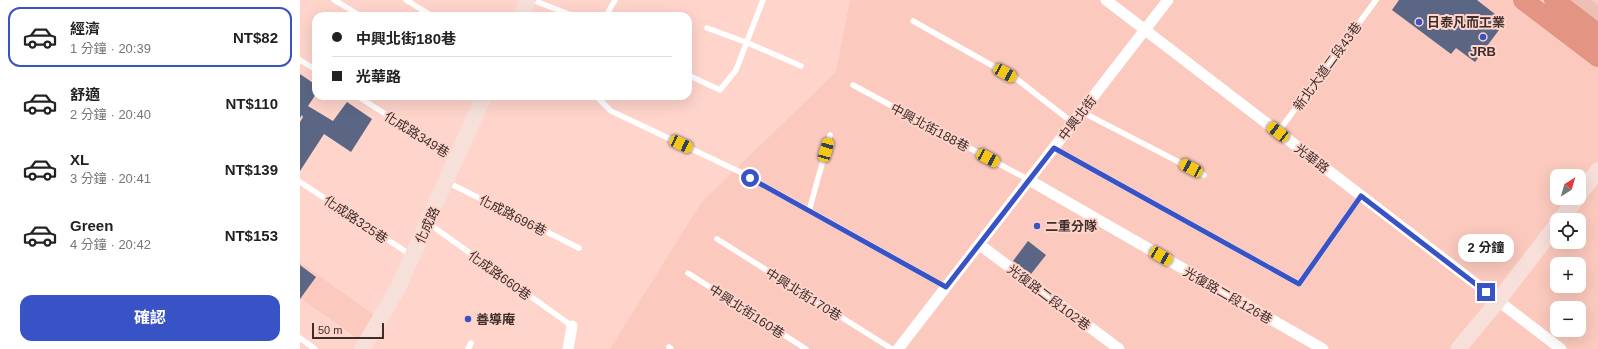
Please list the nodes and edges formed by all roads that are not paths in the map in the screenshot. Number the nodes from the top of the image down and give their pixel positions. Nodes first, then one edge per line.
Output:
1 (334, 0) edge
2 (406, 0) edge
3 (528, 0) edge
4 (532, 0) edge
5 (614, 0) edge
6 (764, 0) edge
7 (1106, 0) edge
8 (1168, 0) edge
9 (1376, 0) edge
10 (1514, 0) edge
11 (1523, 0) edge
12 (1537, 0) edge
13 (1554, 0) edge
14 (1568, 0) edge
15 (1577, 0) edge
16 (354, 12) edge
17 (426, 12) edge
18 (523, 12) edge
19 (564, 12) edge
20 (608, 12) edge
21 (1598, 16) edge
22 (913, 21) dead end
23 (1598, 23) edge
24 (707, 28) dead end
25 (1145, 29) junction
26 (1598, 34) edge
27 (748, 43) junction
28 (1598, 46) edge
29 (1598, 57) edge
30 (300, 60) edge
31 (1598, 64) edge
32 (801, 66) dead end
33 (312, 68) edge
34 (692, 77) edge
35 (853, 85) dead end
36 (363, 100) edge
37 (482, 100) edge
38 (600, 100) edge
39 (1082, 112) junction
40 (1073, 123) junction
41 (1278, 132) junction
42 (830, 135) dead end
43 (1054, 148) junction
44 (457, 159) junction
45 (1598, 170) edge
46 (1204, 175) dead end
47 (1028, 180) junction
48 (300, 182) edge
49 (447, 182) junction
50 (1586, 186) edge
51 (1361, 196) junction
52 (1572, 205) edge
53 (809, 211) junction
54 (1565, 213) edge
55 (428, 223) junction
56 (1550, 233) edge
57 (717, 239) dead end
58 (980, 245) junction
59 (579, 248) dead end
60 (412, 257) junction
61 (688, 273) dead end
62 (946, 287) junction
63 (1498, 301) junction
64 (572, 326) joint
65 (300, 338) edge
66 (471, 343) dead end
67 (315, 349) edge
68 (362, 349) edge
69 (468, 349) edge
70 (568, 349) edge
71 (806, 349) edge
72 (892, 349) edge
73 (898, 349) edge
74 (1119, 349) edge
75 (1323, 349) edge
76 (1458, 349) edge
77 (1561, 349) edge

1 - 16 lane
2 - 17 lane
3 - 18 street
4 - 19 lane
5 - 20 lane
6 - 27 lane
7 - 25 street, 光華路
8 - 25 street, 中興北街
9 - 41 lane, 新北大道二段43巷
10 - 31 main road
11 - 29 highway
12 - 28 highway
13 - 26 highway
14 - 23 highway
15 - 21 main road
22 - 40 lane
24 - 27 lane
25 - 39 street, 中興北街
25 - 41 street, 光華路
27 - 32 lane
27 - 34 lane
30 - 33 lane
35 - 47 lane, 中興北街188巷
36 - 44 lane, 化成路349巷
37 - 44 street, 化成路
38 - 53 lane
39 - 40 street, 中興北街
39 - 46 lane
40 - 43 street, 中興北街
41 - 51 street, 光華路
42 - 53 lane
43 - 47 street, 中興北街
43 - 51 lane
44 - 49 street, 化成路
45 - 50 street
47 - 58 street, 中興北街
47 - 75 street, 光復路二段126巷
48 - 60 lane, 化成路325巷
49 - 55 street, 化成路
49 - 59 lane, 化成路696巷
51 - 63 street, 光華路
52 - 54 street
53 - 62 lane
55 - 60 street, 化成路
55 - 64 lane, 化成路660巷
56 - 63 street
57 - 72 lane, 中興北街170巷
58 - 62 street, 中興北街
58 - 74 street, 光復路二段102巷
60 - 68 street, 化成路
61 - 71 lane, 中興北街160巷
62 - 73 street, 中興北街
63 - 76 street
63 - 77 street, 光華路
64 - 70 street
65 - 67 lane
66 - 69 lane

